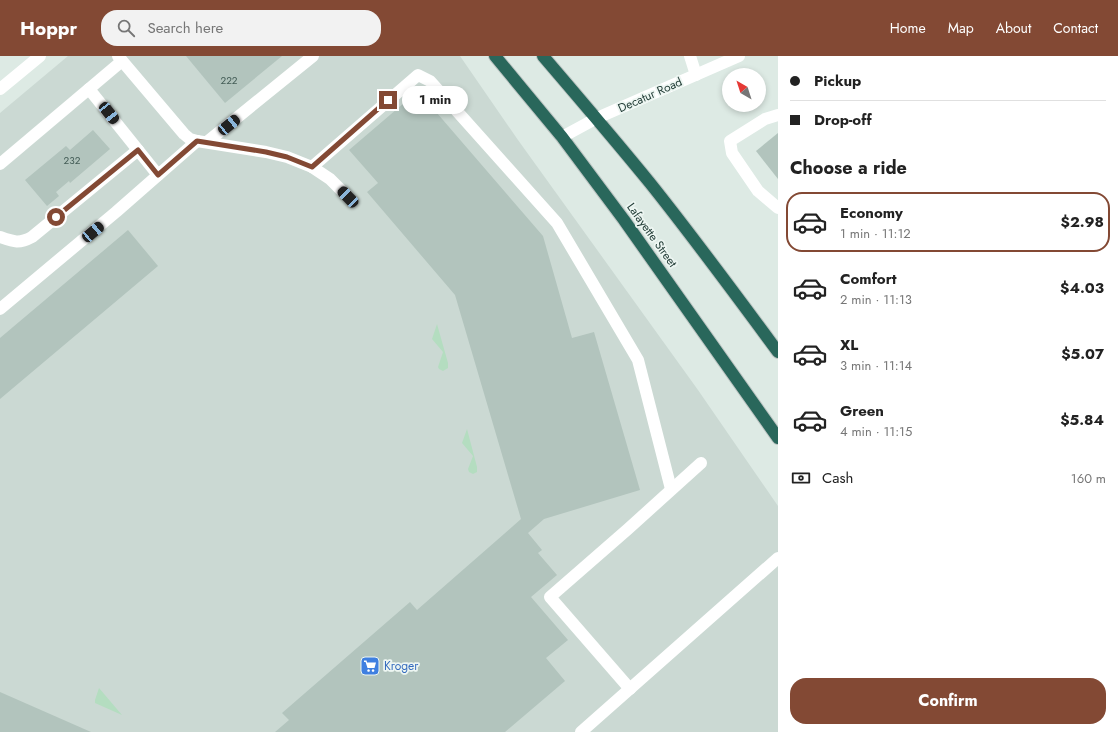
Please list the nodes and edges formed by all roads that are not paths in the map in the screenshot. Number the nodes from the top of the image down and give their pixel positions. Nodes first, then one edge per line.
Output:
1 (40, 56) edge
2 (313, 56) edge
3 (495, 56) edge
4 (542, 56) edge
5 (690, 56) edge
6 (739, 56) edge
7 (120, 59) edge
8 (696, 75) junction
9 (0, 89) edge
10 (89, 89) junction
11 (778, 115) edge
12 (597, 118) junction
13 (562, 137) junction
14 (202, 142) junction
15 (138, 150) junction
16 (0, 164) edge
17 (312, 167) junction
18 (158, 175) junction
19 (348, 197) dead end
20 (778, 208) edge
21 (0, 237) edge
22 (0, 309) edge
23 (778, 352) edge
24 (778, 438) edge
25 (702, 462) dead end
26 (671, 489) junction
27 (778, 558) edge
28 (630, 689) junction
29 (581, 732) edge

1 - 9 street
2 - 14 street
3 - 13 highway, Lafayette Street
4 - 12 highway
5 - 8 street
6 - 8 street, Decatur Road
7 - 10 street
7 - 14 street
8 - 12 street, Decatur Road
10 - 15 street
10 - 16 street
11 - 20 street
12 - 13 street, Decatur Road
12 - 23 highway
13 - 24 highway, Lafayette Street
14 - 17 street
14 - 18 street
15 - 18 street
15 - 21 street
17 - 19 street
17 - 26 street
18 - 22 street
25 - 26 street
26 - 28 street
27 - 28 street
28 - 29 street

